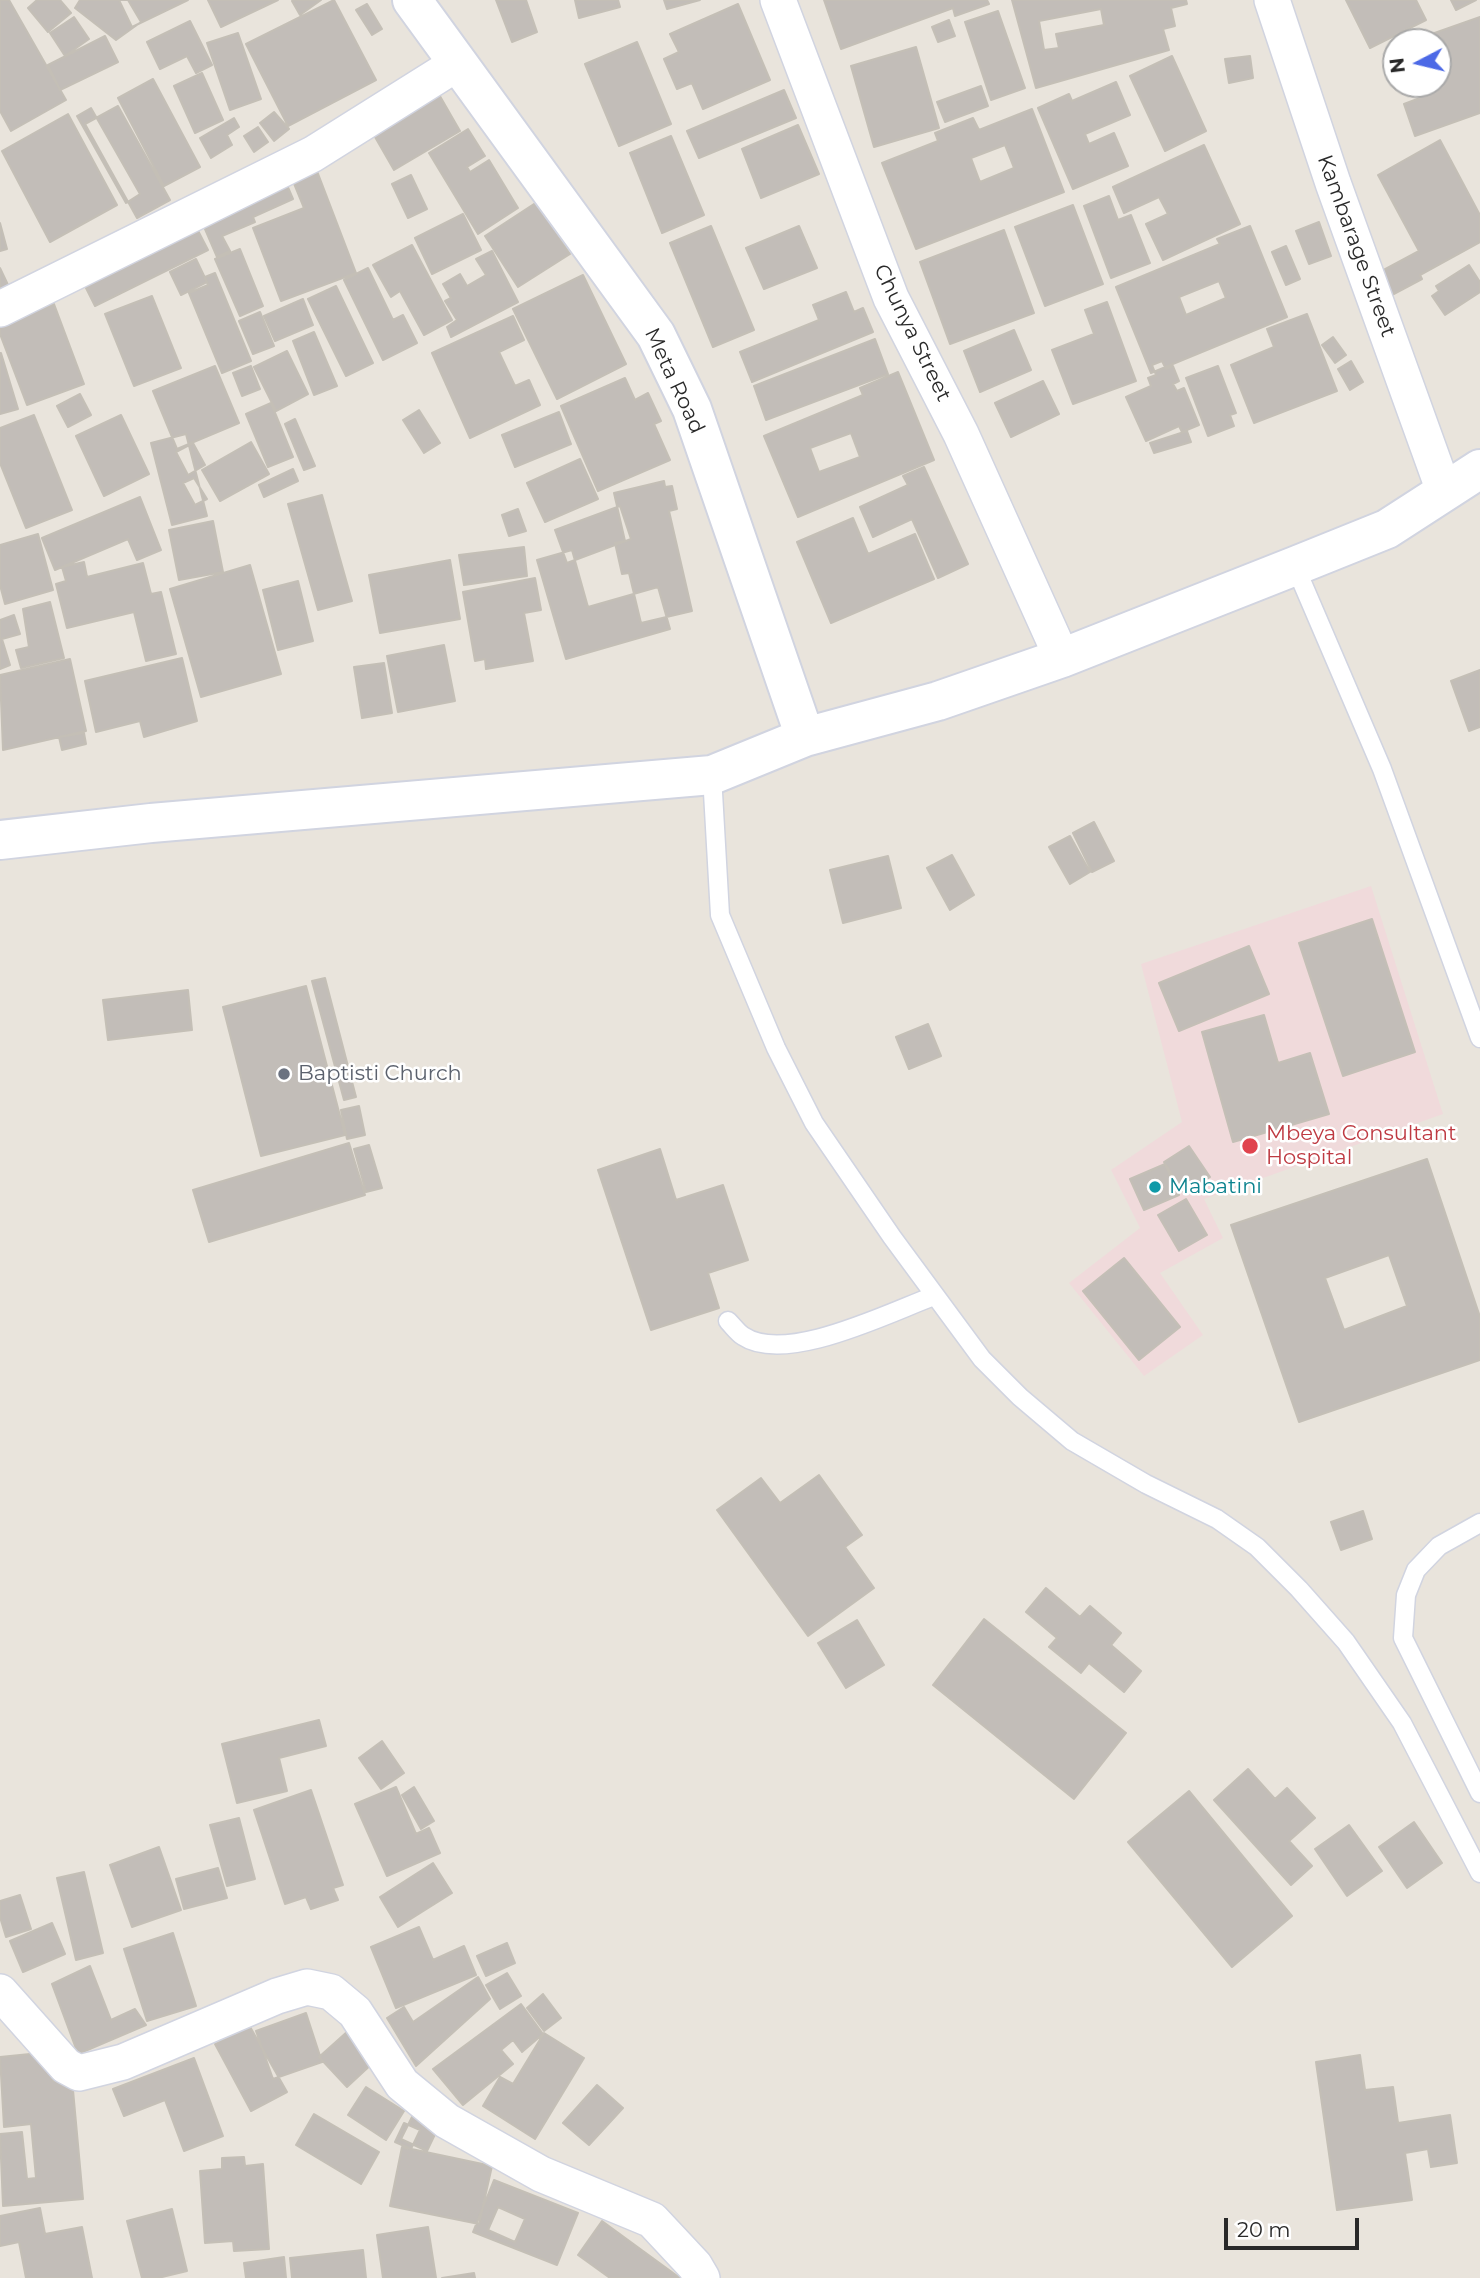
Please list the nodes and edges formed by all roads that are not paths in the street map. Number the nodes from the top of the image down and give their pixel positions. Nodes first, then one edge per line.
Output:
1 (412, 0) edge
2 (778, 0) edge
3 (1272, 0) edge
4 (458, 63) junction
5 (0, 309) edge
6 (1480, 468) edge
7 (1444, 491) junction
8 (1295, 566) junction
9 (1062, 658) junction
10 (805, 737) junction
11 (712, 775) junction
12 (0, 840) edge
13 (1480, 1038) edge
14 (934, 1296) junction
15 (728, 1321) dead end
16 (1480, 1523) edge
17 (1480, 1793) edge
18 (1480, 1873) edge
19 (0, 1992) edge
20 (702, 2278) edge

1 - 4 main road, Meta Road
2 - 9 street, Chunya Street
3 - 7 street, Kambarage Street
4 - 5 street
4 - 10 main road, Meta Road
6 - 7 main road
7 - 8 main road
8 - 9 main road
8 - 13 lane
9 - 10 main road
10 - 11 main road
11 - 12 main road
11 - 14 lane
14 - 15 lane
14 - 18 lane
16 - 17 lane
19 - 20 street

